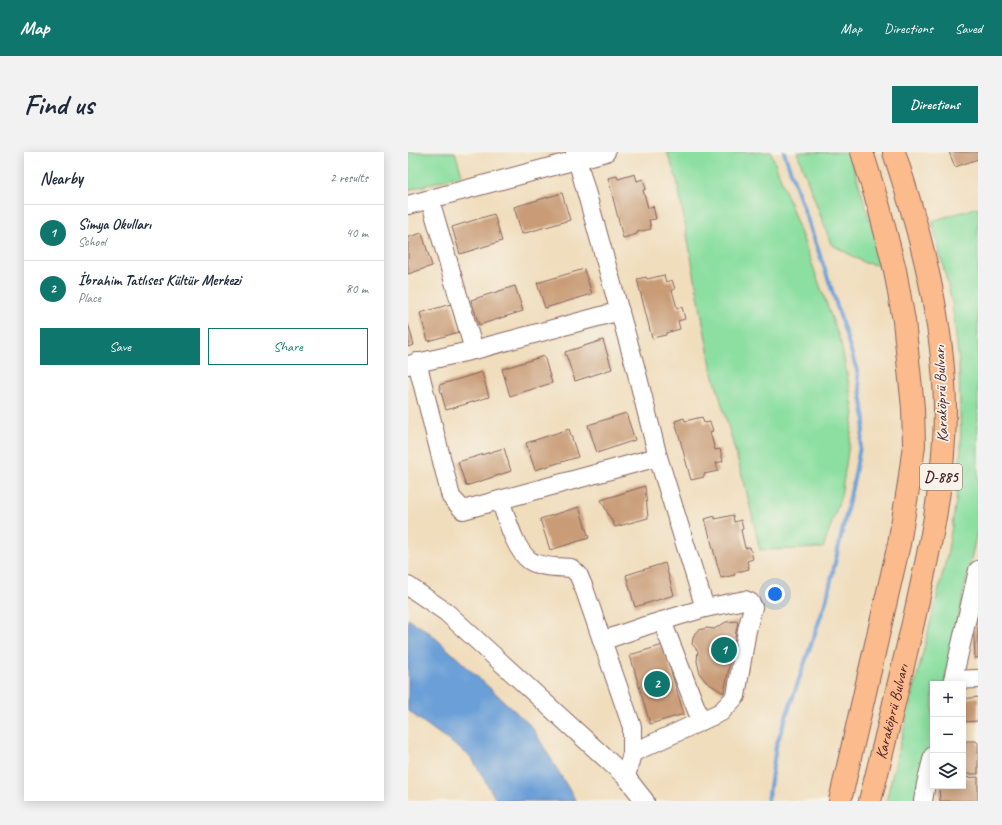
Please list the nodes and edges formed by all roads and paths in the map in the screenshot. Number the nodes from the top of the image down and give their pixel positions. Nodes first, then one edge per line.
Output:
1 (606, 152) edge
2 (862, 152) edge
3 (894, 152) edge
4 (576, 156) edge
5 (430, 200) junction
6 (408, 205) edge
7 (620, 311) junction
8 (474, 350) junction
9 (413, 364) edge
10 (658, 457) junction
11 (500, 500) junction
12 (978, 570) edge
13 (408, 586) edge
14 (705, 608) junction
15 (662, 621) junction
16 (602, 641) junction
17 (978, 679) edge
18 (952, 681) edge
19 (961, 681) edge
20 (701, 721) junction
21 (632, 753) junction
22 (930, 768) edge
23 (626, 777) junction
24 (645, 801) edge
25 (840, 801) edge
26 (870, 801) edge
27 (923, 801) edge

1 - 4 street
2 - 25 highway, Karaköprü Bulvarı / D-885
3 - 26 highway, Karaköprü Bulvarı / D-885
4 - 5 street
4 - 7 street
5 - 6 street
5 - 8 street
7 - 8 street
7 - 10 street
8 - 9 street
9 - 11 street
10 - 11 street
10 - 14 street
11 - 16 street
12 - 18 street
13 - 23 street
14 - 15 street
14 - 20 street
15 - 16 street
15 - 20 street
16 - 21 street
17 - 19 street
20 - 21 street
21 - 23 street
22 - 27 street
23 - 24 street

